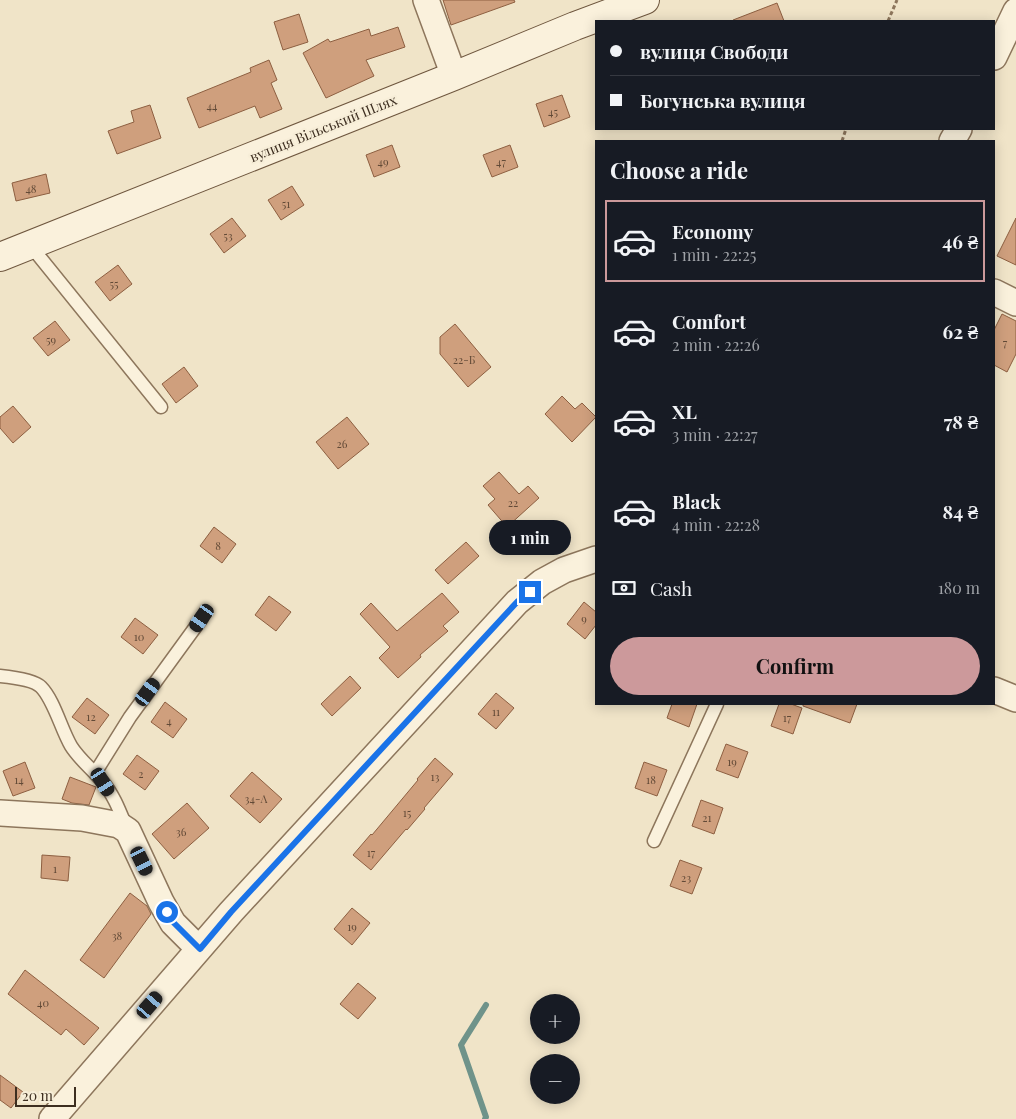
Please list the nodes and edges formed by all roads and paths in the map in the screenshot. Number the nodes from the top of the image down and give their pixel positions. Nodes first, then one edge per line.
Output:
1 (426, 0) edge
2 (645, 0) edge
3 (897, 0) edge
4 (1016, 11) edge
5 (888, 20) edge
6 (995, 55) edge
7 (454, 76) junction
8 (30, 245) junction
9 (0, 257) edge
10 (995, 292) edge
11 (1016, 303) edge
12 (161, 407) dead end
13 (595, 560) edge
14 (202, 618) dead end
15 (0, 676) edge
16 (995, 690) edge
17 (1016, 699) edge
18 (716, 705) edge
19 (95, 773) junction
20 (0, 814) edge
21 (128, 831) junction
22 (654, 841) dead end
23 (200, 949) junction
24 (52, 1119) edge

1 - 7 street
2 - 7 street, вулиця Вільський Шлях
3 - 5 path
4 - 6 street
7 - 8 street, вулиця Вільський Шлях
8 - 9 street, вулиця Вільський Шлях
8 - 12 lane
10 - 11 street
13 - 23 street
14 - 19 lane
15 - 19 lane
16 - 17 street
18 - 22 lane
19 - 21 lane
20 - 21 street
21 - 23 street
23 - 24 street

